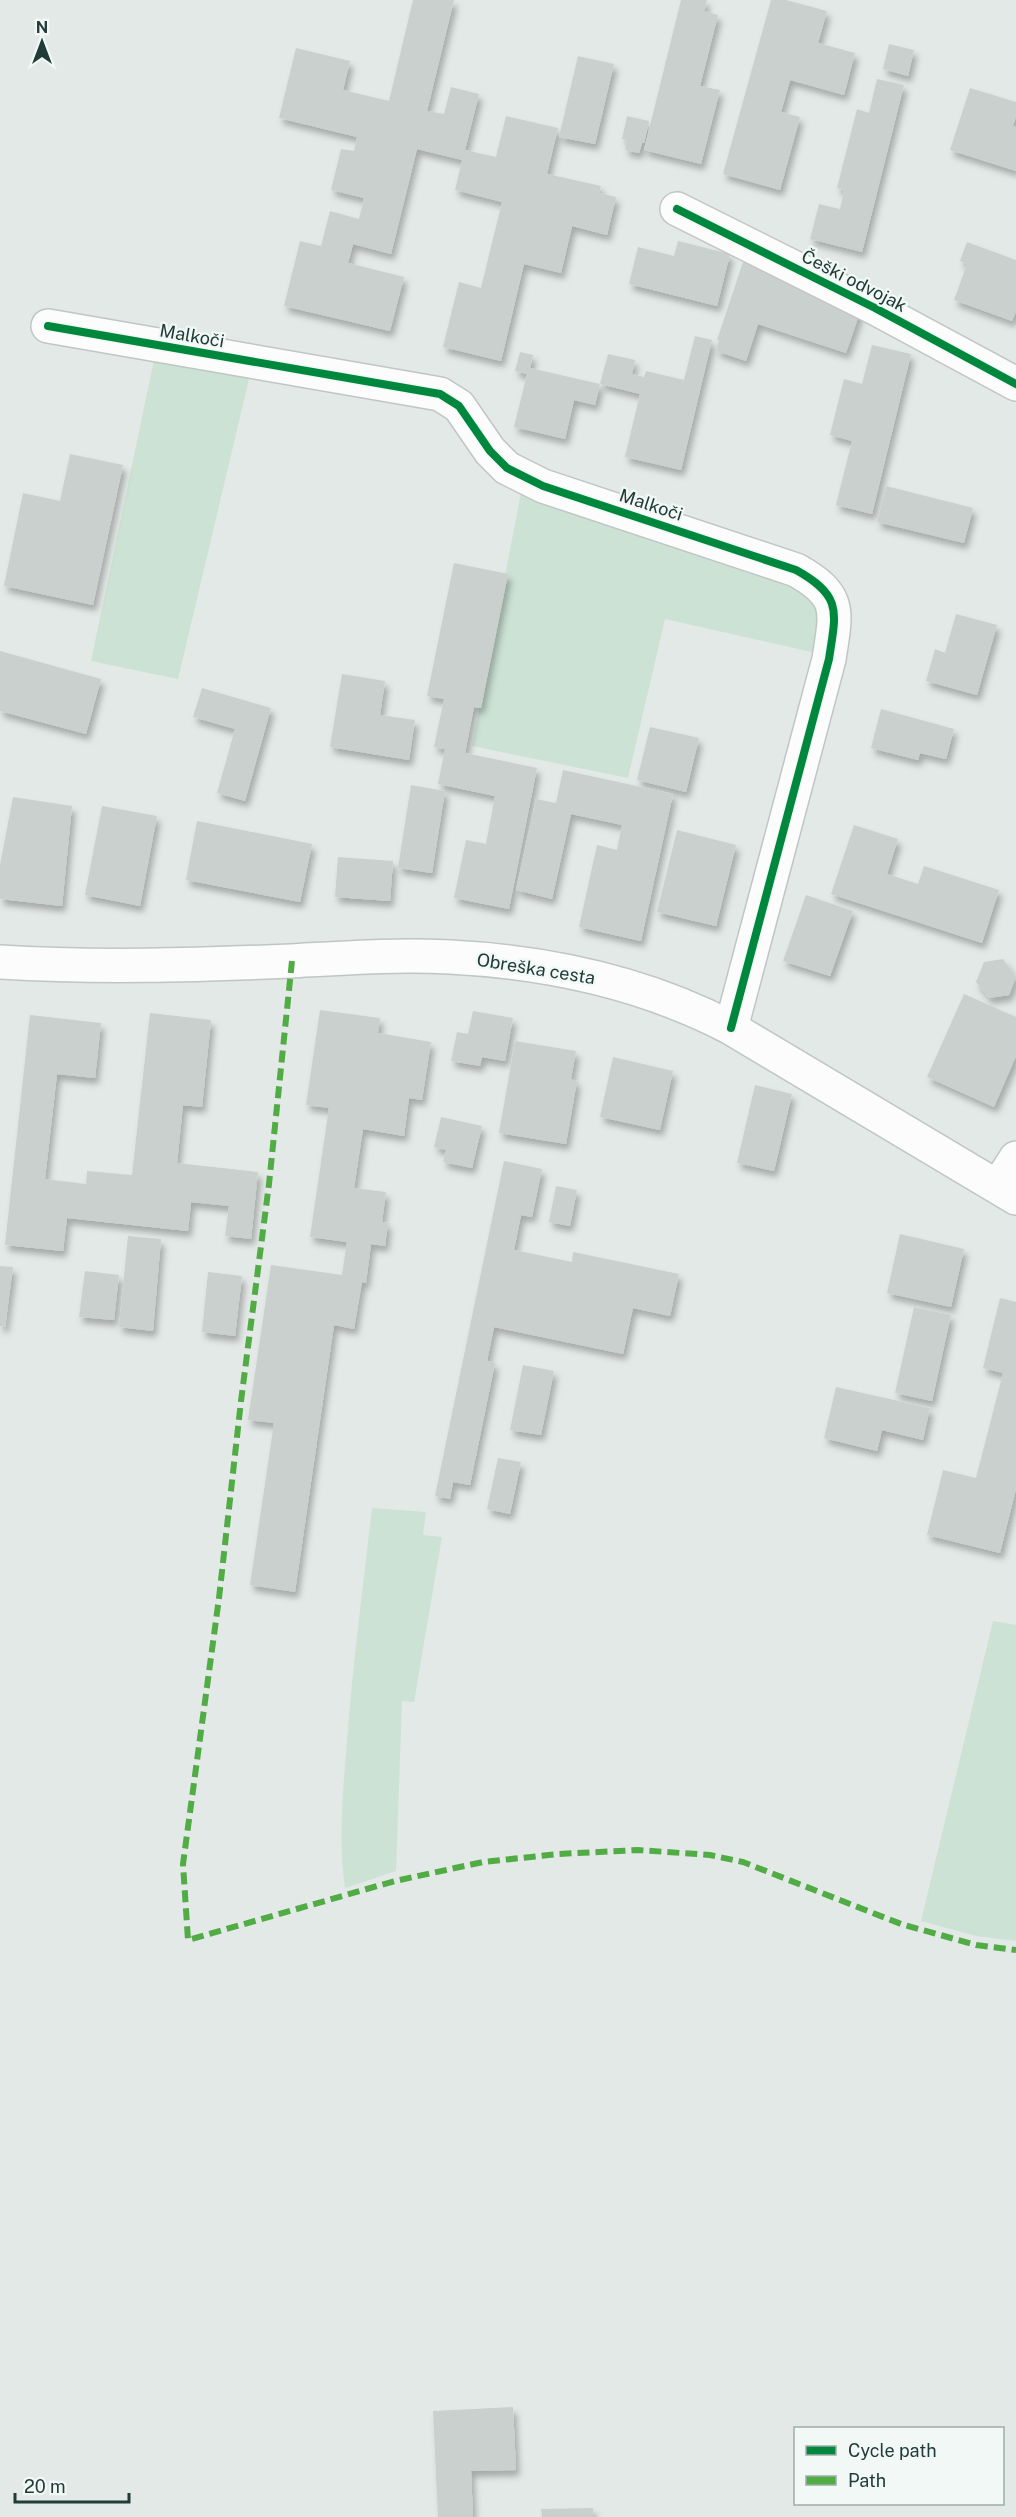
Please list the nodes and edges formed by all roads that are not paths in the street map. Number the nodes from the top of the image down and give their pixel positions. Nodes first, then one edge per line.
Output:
1 (677, 209) dead end
2 (48, 326) dead end
3 (1016, 384) edge
4 (0, 962) edge
5 (731, 1028) junction
6 (1016, 1158) edge
7 (1007, 1192) edge

1 - 3 street, Češki odvojak
2 - 5 street, Malkoči
4 - 5 street, Obreška cesta
5 - 7 street, Obreška cesta
6 - 7 street

